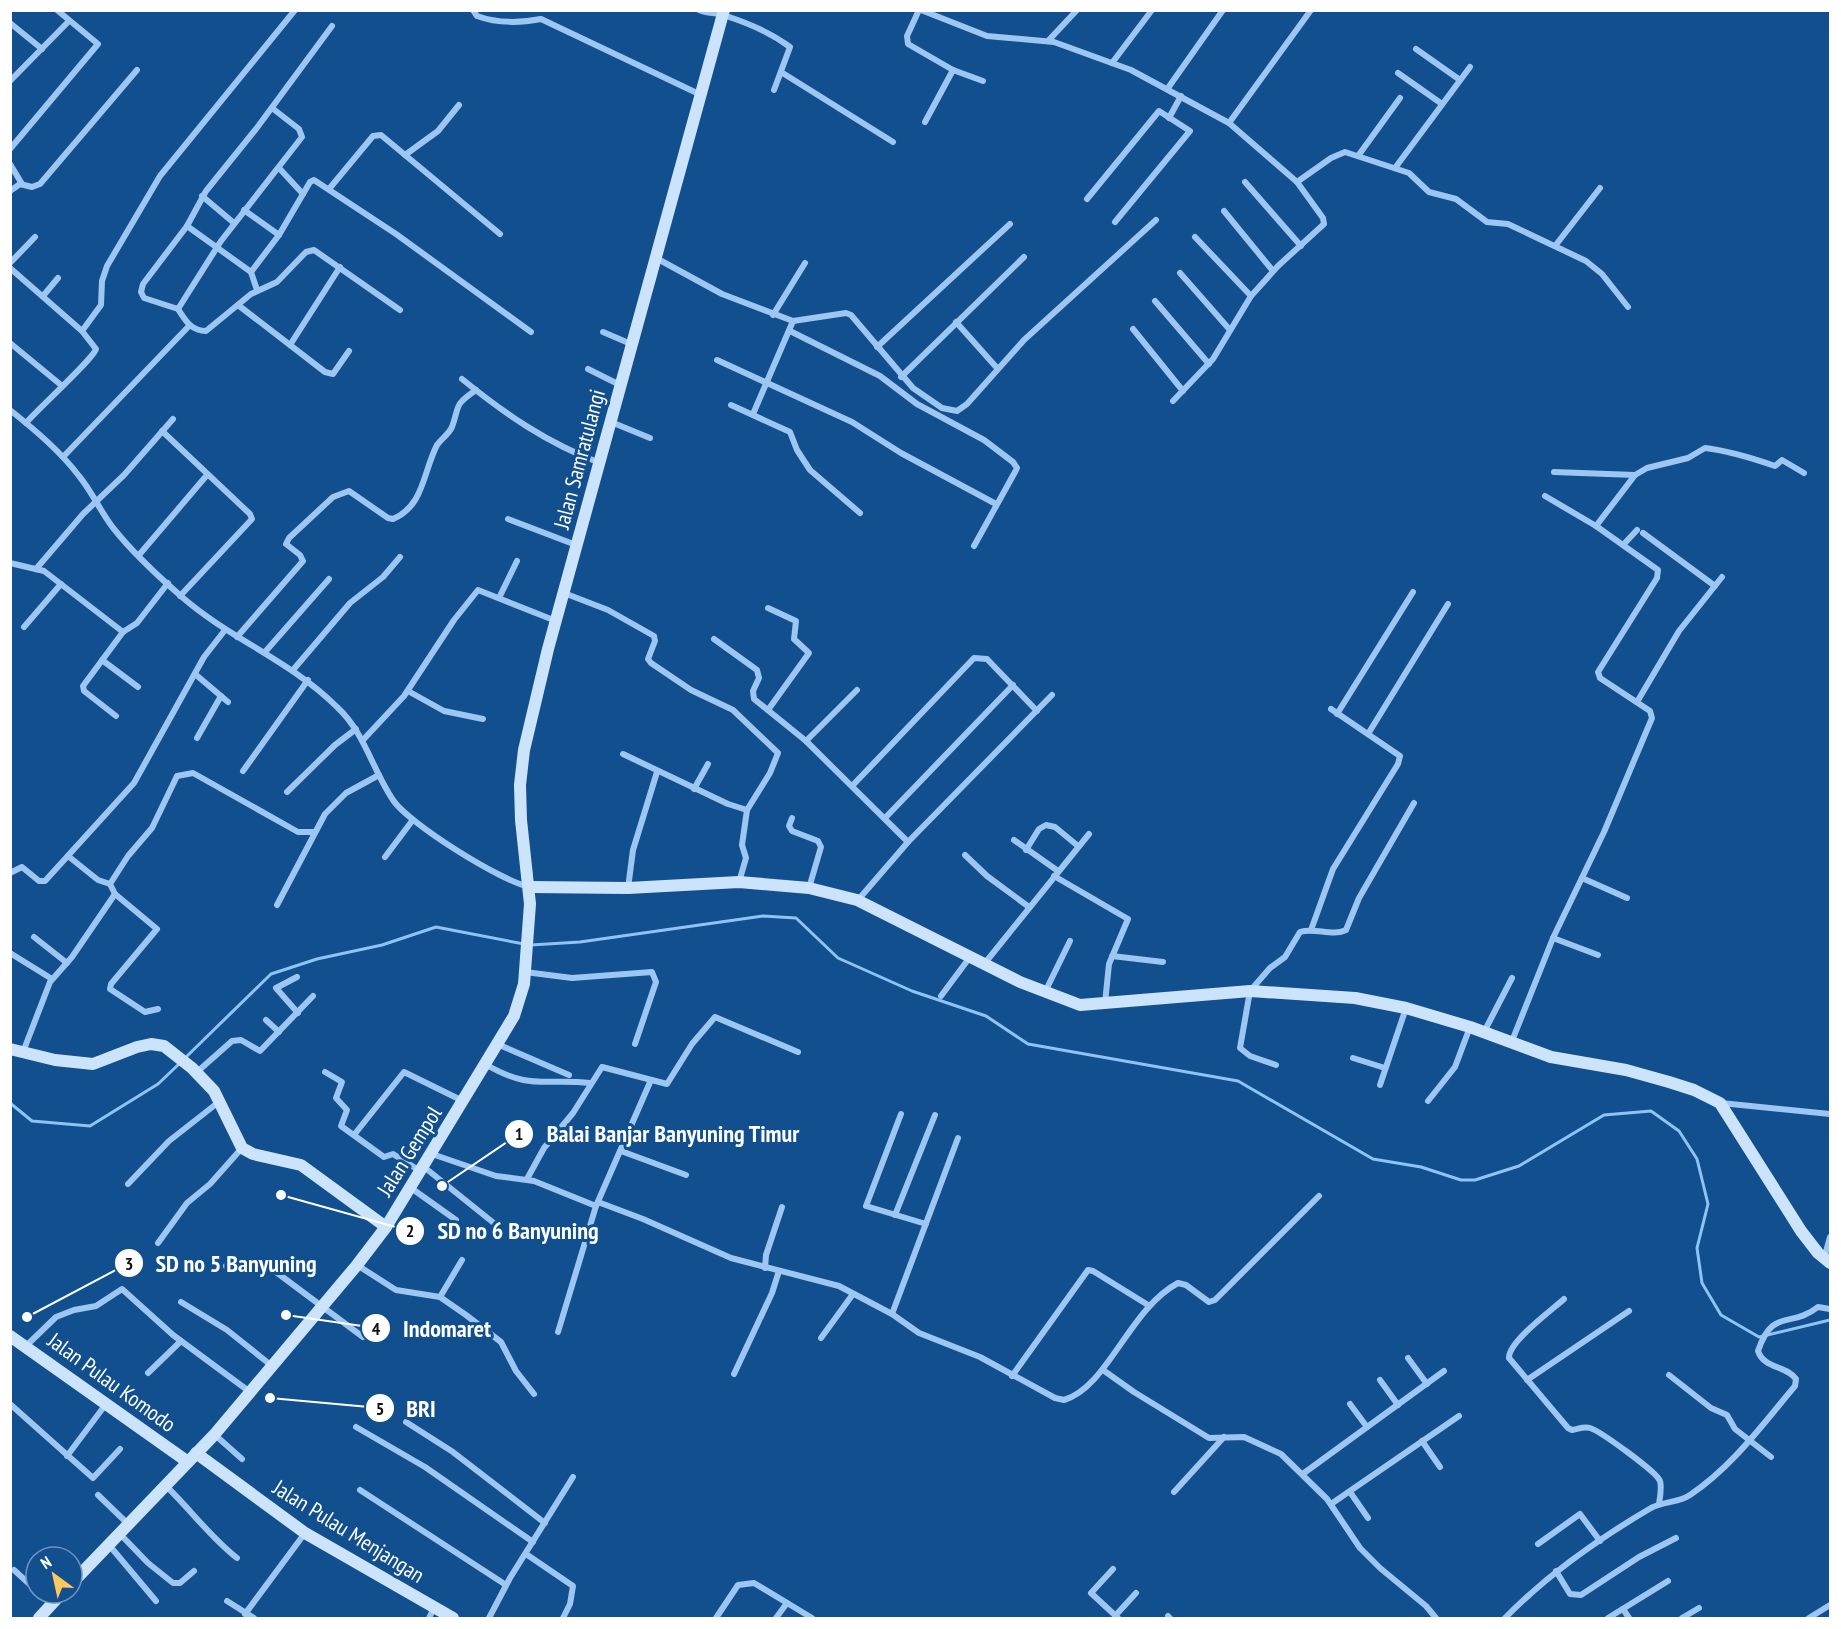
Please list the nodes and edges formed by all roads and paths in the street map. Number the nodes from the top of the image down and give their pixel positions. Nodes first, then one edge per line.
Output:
1 (57, 10) edge
2 (295, 10) edge
3 (473, 10) edge
4 (542, 10) edge
5 (699, 10) edge
6 (920, 10) edge
7 (1077, 10) edge
8 (1152, 10) edge
9 (1222, 10) edge
10 (1311, 10) edge
11 (724, 12) edge
12 (541, 19) junction
13 (69, 21) junction
14 (10, 23) edge
15 (332, 26) dead end
16 (1048, 42) junction
17 (42, 49) junction
18 (1416, 49) dead end
19 (1112, 63) junction
20 (1470, 67) dead end
21 (137, 70) dead end
22 (953, 70) junction
23 (781, 72) junction
24 (1398, 73) dead end
25 (12, 78) edge
26 (1460, 80) junction
27 (983, 81) dead end
28 (1168, 88) junction
29 (774, 90) dead end
30 (699, 94) junction
31 (1181, 96) junction
32 (1400, 98) dead end
33 (1442, 104) junction
34 (459, 105) dead end
35 (272, 108) junction
36 (1169, 118) junction
37 (925, 122) dead end
38 (1229, 123) junction
39 (893, 142) dead end
40 (10, 149) edge
41 (405, 155) junction
42 (1358, 156) junction
43 (10, 164) edge
44 (279, 168) junction
45 (1395, 168) junction
46 (1245, 182) dead end
47 (1297, 182) junction
48 (22, 184) junction
49 (1600, 188) dead end
50 (329, 189) junction
51 (10, 191) edge
52 (303, 194) junction
53 (202, 196) junction
54 (1088, 199) dead end
55 (244, 210) junction
56 (1224, 211) dead end
57 (1156, 220) dead end
58 (1115, 222) dead end
59 (234, 223) junction
60 (1010, 224) dead end
61 (187, 226) junction
62 (500, 234) dead end
63 (279, 235) junction
64 (35, 237) dead end
65 (1195, 237) dead end
66 (1301, 246) junction
67 (1555, 246) junction
68 (218, 247) junction
69 (1024, 257) dead end
70 (655, 258) junction
71 (10, 263) edge
72 (805, 263) dead end
73 (340, 267) junction
74 (10, 268) edge
75 (1273, 271) junction
76 (251, 272) junction
77 (1180, 273) dead end
78 (58, 278) dead end
79 (257, 290) junction
80 (43, 296) junction
81 (1251, 296) junction
82 (1155, 301) dead end
83 (238, 305) junction
84 (1628, 307) dead end
85 (178, 309) junction
86 (400, 310) dead end
87 (773, 315) junction
88 (793, 321) junction
89 (956, 322) junction
90 (189, 326) junction
91 (1133, 329) dead end
92 (1230, 330) junction
93 (82, 331) junction
94 (531, 332) dead end
95 (603, 332) dead end
96 (790, 332) junction
97 (10, 344) edge
98 (632, 344) junction
99 (290, 345) junction
100 (877, 347) junction
101 (349, 351) dead end
102 (717, 360) dead end
103 (1209, 364) junction
104 (997, 368) junction
105 (588, 369) dead end
106 (901, 377) junction
107 (462, 379) dead end
108 (766, 382) junction
109 (61, 385) junction
110 (620, 385) junction
111 (476, 390) junction
112 (1183, 391) junction
113 (1173, 401) dead end
114 (731, 405) dead end
115 (12, 413) edge
116 (753, 414) junction
117 (173, 419) dead end
118 (611, 421) junction
119 (26, 423) junction
120 (162, 431) junction
121 (650, 438) dead end
122 (63, 457) junction
123 (600, 463) junction
124 (1554, 472) dead end
125 (1804, 472) dead end
126 (1635, 475) junction
127 (207, 476) junction
128 (1545, 496) dead end
129 (96, 502) junction
130 (996, 504) junction
131 (860, 513) dead end
132 (508, 519) dead end
133 (1596, 526) junction
134 (1624, 544) junction
135 (577, 545) junction
136 (974, 546) dead end
137 (139, 555) junction
138 (400, 557) dead end
139 (517, 561) dead end
140 (10, 563) edge
141 (36, 569) junction
142 (1722, 577) dead end
143 (329, 579) dead end
144 (61, 584) junction
145 (168, 584) junction
146 (1714, 586) junction
147 (1413, 592) dead end
148 (564, 593) junction
149 (180, 596) junction
150 (499, 598) junction
151 (1448, 604) dead end
152 (768, 608) dead end
153 (557, 621) junction
154 (24, 627) dead end
155 (225, 630) junction
156 (123, 632) junction
157 (237, 637) junction
158 (714, 639) dead end
159 (265, 652) junction
160 (102, 660) junction
161 (293, 670) junction
162 (195, 675) junction
163 (308, 680) junction
164 (1013, 686) junction
165 (138, 687) dead end
166 (857, 690) dead end
167 (408, 691) junction
168 (1052, 695) dead end
169 (221, 696) junction
170 (228, 702) dead end
171 (1637, 702) junction
172 (1330, 709) dead end
173 (768, 710) junction
174 (1037, 711) junction
175 (1337, 714) junction
176 (116, 716) dead end
177 (483, 719) dead end
178 (356, 729) junction
179 (1368, 734) junction
180 (197, 738) dead end
181 (363, 740) junction
182 (807, 741) junction
183 (623, 754) dead end
184 (708, 764) dead end
185 (243, 771) dead end
186 (657, 772) junction
187 (379, 775) junction
188 (853, 785) junction
189 (694, 789) junction
190 (287, 792) dead end
191 (1414, 803) dead end
192 (747, 810) junction
193 (886, 817) junction
194 (792, 818) dead end
195 (412, 821) junction
196 (315, 832) junction
197 (1089, 834) dead end
198 (1014, 840) dead end
199 (908, 842) junction
200 (1078, 846) junction
201 (1026, 850) junction
202 (965, 855) dead end
203 (68, 856) junction
204 (385, 857) dead end
205 (10, 873) edge
206 (1056, 873) junction
207 (1582, 878) junction
208 (739, 882) junction
209 (110, 884) junction
210 (530, 887) junction
211 (628, 888) junction
212 (809, 888) junction
213 (115, 894) junction
214 (1627, 898) dead end
215 (857, 900) junction
216 (277, 904) dead end
217 (1029, 907) junction
218 (529, 925) joint
219 (1311, 930) junction
220 (34, 937) dead end
221 (1553, 938) junction
222 (1070, 941) dead end
223 (10, 953) edge
224 (1598, 955) dead end
225 (1112, 956) junction
226 (970, 957) junction
227 (1164, 962) dead end
228 (67, 963) junction
229 (984, 963) junction
230 (525, 972) junction
231 (297, 977) dead end
232 (1512, 978) dead end
233 (52, 979) junction
234 (1045, 992) junction
235 (1250, 992) junction
236 (313, 996) dead end
237 (941, 996) dead end
238 (1106, 1003) junction
239 (1406, 1008) junction
240 (158, 1010) dead end
241 (298, 1013) junction
242 (266, 1020) dead end
243 (1470, 1027) junction
244 (279, 1032) junction
245 (1484, 1032) junction
246 (1512, 1041) junction
247 (497, 1044) junction
248 (636, 1044) dead end
249 (10, 1049) edge
250 (23, 1052) junction
251 (798, 1052) dead end
252 (1353, 1058) dead end
253 (486, 1064) junction
254 (1276, 1065) dead end
255 (1385, 1068) junction
256 (195, 1070) junction
257 (325, 1072) dead end
258 (569, 1075) dead end
259 (651, 1080) junction
260 (590, 1083) junction
261 (1380, 1085) dead end
262 (220, 1101) junction
263 (1428, 1101) dead end
264 (464, 1102) junction
265 (1720, 1103) junction
266 (901, 1114) dead end
267 (1830, 1114) edge
268 (935, 1115) dead end
269 (354, 1136) junction
270 (958, 1138) dead end
271 (242, 1148) junction
272 (621, 1151) junction
273 (432, 1154) junction
274 (422, 1169) junction
275 (686, 1175) dead end
276 (527, 1179) junction
277 (128, 1184) dead end
278 (411, 1188) junction
279 (1319, 1196) dead end
280 (597, 1204) junction
281 (782, 1207) dead end
282 (895, 1215) junction
283 (456, 1220) dead end
284 (495, 1224) dead end
285 (926, 1224) junction
286 (386, 1227) junction
287 (1830, 1237) edge
288 (158, 1243) dead end
289 (462, 1260) dead end
290 (1827, 1261) edge
291 (357, 1265) junction
292 (226, 1266) dead end
293 (765, 1268) junction
294 (779, 1271) junction
295 (854, 1293) junction
296 (440, 1297) junction
297 (1564, 1299) dead end
298 (181, 1302) dead end
299 (1148, 1305) junction
300 (323, 1306) junction
301 (1830, 1308) edge
302 (1629, 1311) dead end
303 (892, 1314) junction
304 (558, 1332) dead end
305 (10, 1336) edge
306 (363, 1337) dead end
307 (821, 1338) dead end
308 (180, 1341) junction
309 (26, 1346) junction
310 (1408, 1358) dead end
311 (272, 1366) junction
312 (1103, 1370) junction
313 (1444, 1371) dead end
314 (148, 1373) dead end
315 (734, 1374) dead end
316 (1669, 1375) dead end
317 (1012, 1376) junction
318 (1380, 1380) dead end
319 (1527, 1380) junction
320 (1427, 1384) junction
321 (250, 1392) junction
322 (534, 1394) dead end
323 (106, 1403) junction
324 (10, 1404) edge
325 (1350, 1404) dead end
326 (1398, 1405) junction
327 (1459, 1416) dead end
328 (406, 1422) dead end
329 (356, 1427) dead end
330 (1366, 1428) junction
331 (214, 1435) junction
332 (1224, 1437) junction
333 (1749, 1440) junction
334 (1422, 1441) junction
335 (120, 1449) dead end
336 (67, 1456) junction
337 (192, 1457) junction
338 (1771, 1457) dead end
339 (242, 1459) dead end
340 (1440, 1467) dead end
341 (1304, 1473) junction
342 (573, 1477) dead end
343 (165, 1486) junction
344 (360, 1490) dead end
345 (1174, 1492) dead end
346 (1350, 1492) junction
347 (98, 1495) dead end
348 (1331, 1504) junction
349 (1659, 1504) junction
350 (1368, 1518) dead end
351 (545, 1523) junction
352 (124, 1529) junction
353 (305, 1533) junction
354 (1676, 1538) dead end
355 (1600, 1540) junction
356 (533, 1542) junction
357 (109, 1544) junction
358 (1538, 1544) dead end
359 (526, 1554) junction
360 (237, 1558) dead end
361 (1113, 1569) dead end
362 (14, 1570) dead end
363 (84, 1570) edge
364 (194, 1571) dead end
365 (1556, 1571) junction
366 (24, 1579) edge
367 (1668, 1581) dead end
368 (506, 1585) junction
369 (1136, 1593) dead end
370 (156, 1601) dead end
371 (227, 1601) dead end
372 (788, 1603) junction
373 (50, 1605) edge
374 (1830, 1605) edge
375 (1699, 1608) dead end
376 (1623, 1610) junction
377 (431, 1613) edge
378 (245, 1614) junction
379 (1117, 1617) edge
380 (39, 1618) edge
381 (254, 1618) edge
382 (453, 1618) edge
383 (489, 1618) edge
384 (563, 1618) edge
385 (716, 1618) edge
386 (776, 1618) edge
387 (812, 1618) edge
388 (1436, 1618) edge
389 (1505, 1618) edge
390 (1608, 1618) edge
391 (1629, 1618) edge
392 (1682, 1618) edge
393 (1809, 1618) edge

1 - 13 street
2 - 93 street
3 - 12 street
4 - 12 street
5 - 11 street
6 - 16 street
6 - 22 street
7 - 16 street
8 - 19 street
9 - 28 street
10 - 38 street
11 - 23 street
11 - 30 street, Jalan Samratulangi
12 - 30 street
13 - 17 street
13 - 40 street
14 - 17 street
15 - 35 street
16 - 19 street
17 - 25 street
18 - 26 street
19 - 28 street
20 - 26 street
21 - 48 street
22 - 27 street
22 - 37 street
23 - 29 street
23 - 39 street
24 - 33 street
26 - 33 street
28 - 31 street
30 - 70 street, Jalan Samratulangi
31 - 36 street
31 - 38 street
32 - 42 street
33 - 45 street
34 - 41 street
35 - 44 street
35 - 53 street
36 - 54 street
36 - 58 street
38 - 47 street
41 - 50 street
41 - 62 street
42 - 45 street
42 - 47 street
43 - 48 street
44 - 52 street
44 - 55 street
45 - 67 street
46 - 66 street
47 - 66 street
48 - 51 street
49 - 67 street
50 - 52 street
50 - 94 street
52 - 63 street
53 - 59 street
53 - 61 street
55 - 59 street
55 - 63 street
56 - 75 street
57 - 104 street
59 - 68 street
60 - 100 street
61 - 68 street
61 - 85 street
63 - 76 street
64 - 71 street
65 - 81 street
66 - 75 street
67 - 84 street
68 - 76 street
68 - 85 street
69 - 89 street
70 - 87 street
70 - 98 street, Jalan Samratulangi
72 - 87 street
73 - 79 street
73 - 86 street
73 - 99 street
74 - 80 street
75 - 81 street
76 - 79 street
77 - 92 street
78 - 80 street
79 - 83 street
80 - 93 street
81 - 92 street
82 - 103 street
83 - 90 street
83 - 99 street
85 - 90 street
87 - 88 street
88 - 96 street
88 - 100 street
89 - 104 street
89 - 106 street
90 - 122 street
91 - 112 street
92 - 103 street
93 - 109 street
95 - 98 street
96 - 108 street
96 - 130 street
97 - 109 street
98 - 110 street, Jalan Samratulangi
99 - 101 street
100 - 106 street
102 - 108 street
103 - 112 street
104 - 106 street
105 - 110 street
107 - 111 street
108 - 116 street
108 - 130 street
109 - 119 street
110 - 118 street, Jalan Samratulangi
111 - 123 street
111 - 157 street
112 - 113 street
114 - 116 street
115 - 119 street
116 - 131 street
117 - 120 street
118 - 121 street
118 - 123 street, Jalan Samratulangi
119 - 122 street
120 - 127 street
120 - 129 street
122 - 129 street
123 - 135 street, Jalan Samratulangi
124 - 126 street
125 - 126 street
126 - 133 street
127 - 137 street
127 - 149 street
128 - 133 street
129 - 137 street
129 - 141 street
130 - 136 street
132 - 135 street
133 - 134 street
134 - 146 street
134 - 171 street
135 - 148 street, Jalan Samratulangi
137 - 145 street
138 - 161 street
139 - 150 street
140 - 141 street
141 - 144 street
142 - 146 street
143 - 159 street
144 - 154 street
144 - 156 street
145 - 149 street
145 - 156 street
146 - 171 street
147 - 175 street
148 - 153 street, Jalan Samratulangi
148 - 192 street
149 - 155 street
150 - 153 street
150 - 167 street
151 - 179 street
152 - 173 street
153 - 210 street, Jalan Samratulangi
155 - 157 street
155 - 162 street
156 - 160 street
157 - 159 street
158 - 173 street
159 - 161 street
160 - 165 street
160 - 176 street
161 - 163 street
162 - 169 street
162 - 203 street
163 - 178 street
163 - 185 street
164 - 174 street
164 - 188 street
164 - 193 street
166 - 182 street
167 - 177 street
167 - 181 street
168 - 174 street
169 - 170 street
169 - 180 street
171 - 207 street
172 - 175 street
173 - 182 street
174 - 199 street
175 - 179 street
178 - 181 street
178 - 190 street
179 - 219 street
181 - 187 street
182 - 188 street
183 - 186 street
184 - 189 street
186 - 189 street
186 - 211 street
187 - 195 street
187 - 196 street
188 - 193 street
189 - 192 street
191 - 219 street
192 - 208 street
193 - 199 street
194 - 212 street
195 - 204 street
195 - 210 street
196 - 209 street
196 - 216 street
197 - 200 street
198 - 201 street
199 - 215 street
200 - 201 street
200 - 206 street
201 - 206 street
202 - 217 street
203 - 205 street
203 - 209 street
206 - 217 street
206 - 225 street
207 - 214 street
207 - 221 street
208 - 211 street
208 - 212 street
209 - 213 street
210 - 211 street
210 - 218 street, Jalan Samratulangi
212 - 215 street
213 - 228 street
213 - 240 street
215 - 226 street
217 - 229 street
218 - 230 street, Jalan Gempol
219 - 235 street
220 - 228 street
221 - 224 street
221 - 246 street
222 - 234 street
223 - 233 street
225 - 227 street
225 - 238 street
226 - 229 street
226 - 237 street
228 - 233 street
229 - 234 street
230 - 247 street, Jalan Gempol
230 - 248 street
231 - 241 street
232 - 245 street
233 - 250 street
234 - 238 street
235 - 238 street
235 - 239 street
235 - 254 street
236 - 241 street
239 - 243 street
239 - 255 street
241 - 244 street
242 - 244 street
243 - 245 street
243 - 263 street
244 - 256 street
245 - 246 street
246 - 265 street
247 - 253 street, Jalan Gempol
247 - 258 street
249 - 250 street
250 - 256 street
251 - 259 street
252 - 255 street
253 - 260 street
253 - 264 street, Jalan Gempol
255 - 261 street
256 - 262 street
257 - 269 street
259 - 260 street
259 - 272 street
260 - 276 street
262 - 271 street
262 - 277 street
264 - 269 street
264 - 273 street, Jalan Gempol
265 - 267 street
265 - 290 street
266 - 282 street
268 - 282 street
269 - 274 street
270 - 285 street
271 - 286 street
271 - 288 street
272 - 275 street
272 - 280 street
273 - 274 street, Jalan Gempol
273 - 276 street
274 - 278 street, Jalan Gempol
274 - 284 street
276 - 280 street
278 - 283 street
278 - 286 street, Jalan Gempol
279 - 299 street
280 - 293 street
280 - 304 street
281 - 293 street
282 - 285 street
285 - 303 street
286 - 291 street, Jalan Gempol
287 - 290 street
289 - 296 street
291 - 296 street
291 - 300 street, Jalan Gempol
292 - 300 street
293 - 294 street
294 - 295 street
294 - 315 street
295 - 303 street
295 - 307 street
296 - 322 street
297 - 319 street
298 - 311 street
299 - 312 street
299 - 317 street
300 - 306 street
300 - 311 street, Jalan Gempol
301 - 333 street
302 - 319 street
303 - 317 street
305 - 309 street, Jalan Pulau Komodo
308 - 309 street
308 - 314 street
308 - 321 street
309 - 323 street, Jalan Pulau Komodo
310 - 320 street
311 - 321 street, Jalan Gempol
312 - 317 street
312 - 332 street
313 - 320 street
316 - 333 street
318 - 326 street
319 - 349 street
320 - 326 street
321 - 331 street, Jalan Gempol
323 - 336 street
323 - 337 street, Jalan Pulau Komodo
324 - 336 street
325 - 330 street
326 - 330 street
327 - 334 street
328 - 351 street
329 - 356 street
330 - 341 street
331 - 337 street, Jalan Gempol
331 - 339 street
332 - 341 street
332 - 345 street
333 - 338 street
333 - 349 street
334 - 340 street
334 - 346 street
335 - 336 street
337 - 343 street, Jalan Gempol
337 - 353 street, Jalan Pulau Menjangan
341 - 348 street
342 - 351 street
343 - 352 street, Jalan Gempol
343 - 360 street
344 - 368 street
346 - 348 street
346 - 350 street
347 - 352 street
348 - 388 street
349 - 355 street
351 - 356 street
352 - 357 street, Jalan Gempol
352 - 364 street
353 - 377 street, Jalan Pulau Menjangan
353 - 378 street
354 - 365 street
355 - 358 street
355 - 365 street
356 - 359 street
357 - 363 street, Jalan Gempol
357 - 370 street
359 - 368 street
359 - 384 street
361 - 379 street
362 - 366 street
365 - 389 street
367 - 376 street
368 - 383 street
369 - 379 street
371 - 378 street
372 - 385 street
372 - 386 street
372 - 387 street
373 - 380 street
374 - 393 street
375 - 392 street
376 - 390 street
376 - 391 street
377 - 382 street, Jalan Pulau Menjangan
378 - 381 street

